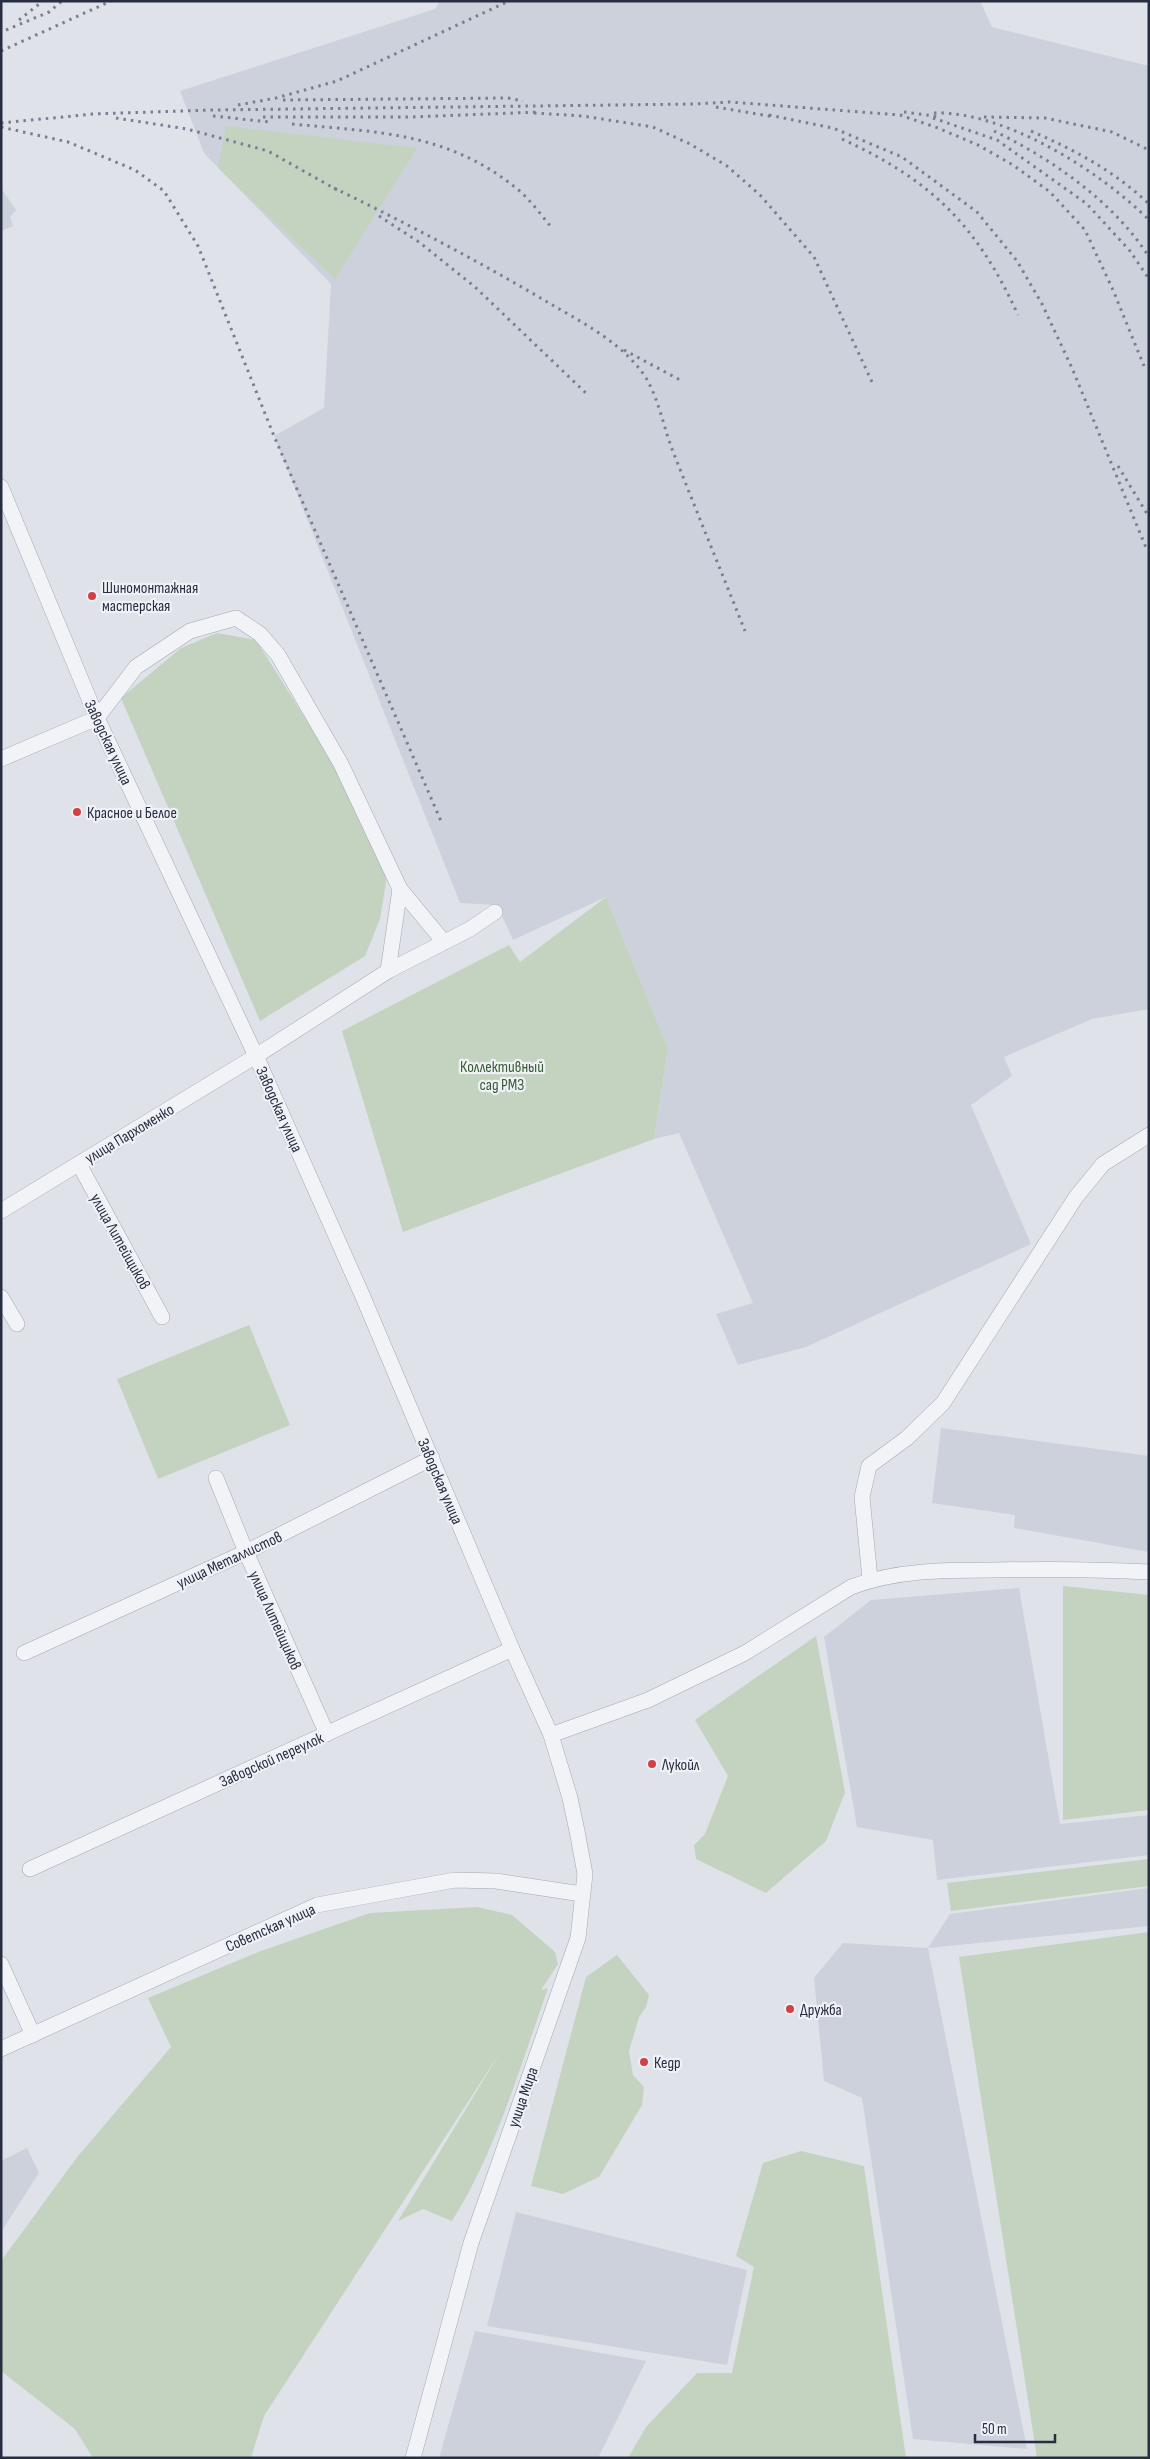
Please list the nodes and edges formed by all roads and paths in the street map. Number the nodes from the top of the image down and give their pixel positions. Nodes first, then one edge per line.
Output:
1 (1, 487) edge
2 (97, 718) junction
3 (1, 759) edge
4 (400, 889) junction
5 (495, 912) dead end
6 (444, 942) junction
7 (388, 971) junction
8 (256, 1056) junction
9 (1149, 1134) edge
10 (78, 1164) junction
11 (1, 1211) edge
12 (1, 1297) edge
13 (162, 1318) dead end
14 (17, 1324) dead end
15 (432, 1458) junction
16 (216, 1478) dead end
17 (246, 1552) junction
18 (1149, 1572) edge
19 (870, 1579) junction
20 (512, 1649) junction
21 (24, 1653) dead end
22 (327, 1734) junction
23 (551, 1735) junction
24 (30, 1869) dead end
25 (582, 1894) junction
26 (1, 1964) edge
27 (33, 2035) junction
28 (1, 2049) edge
29 (413, 2458) edge

1 - 2 street, Заводская улица
2 - 3 street
2 - 4 street
2 - 8 street, Заводская улица
4 - 6 street
4 - 7 street
5 - 6 street, улица Пархоменко
6 - 7 street, улица Пархоменко
7 - 8 street, улица Пархоменко
8 - 10 street, улица Пархоменко
8 - 15 street, Заводская улица
9 - 19 street
10 - 11 street, улица Пархоменко
10 - 13 street, улица Литейщиков
12 - 14 street
15 - 17 street, улица Металлистов
15 - 20 street, Заводская улица
16 - 17 street, улица Литейщиков
17 - 21 street, улица Металлистов
17 - 22 street, улица Литейщиков
18 - 19 street
19 - 23 street
20 - 22 street, Заводской переулок
20 - 23 street, Заводская улица
22 - 24 street, Заводской переулок
23 - 25 street, улица Мира
25 - 27 street, Советская улица
25 - 29 street, улица Мира
26 - 27 street
27 - 28 street, Советская улица

